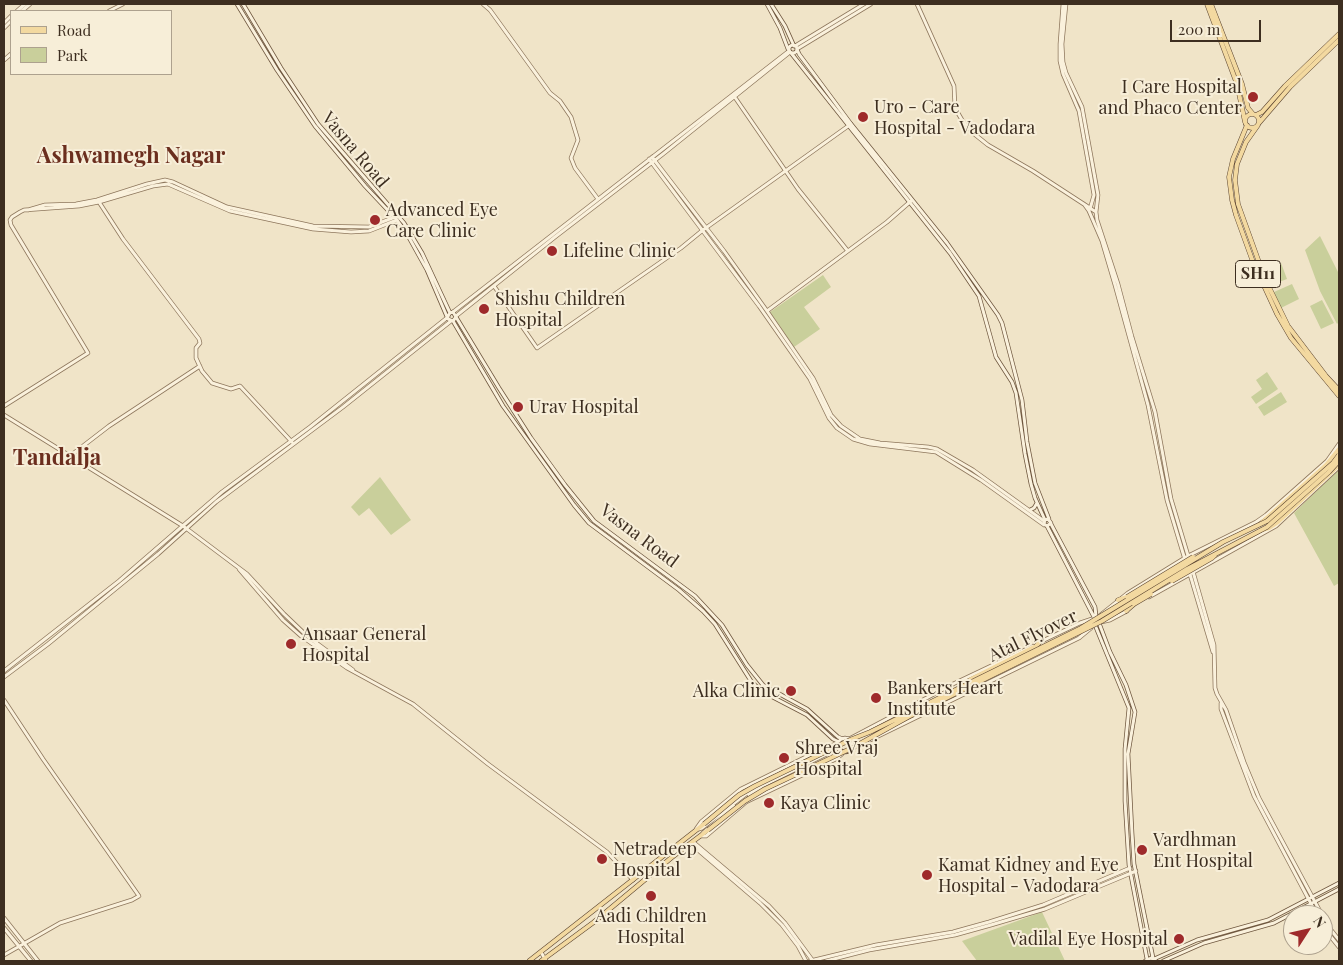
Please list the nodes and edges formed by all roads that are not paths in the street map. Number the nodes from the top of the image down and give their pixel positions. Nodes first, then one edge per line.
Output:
1 (123, 4) edge
2 (238, 4) edge
3 (243, 4) edge
4 (483, 4) edge
5 (767, 4) edge
6 (771, 4) edge
7 (864, 4) edge
8 (872, 4) edge
9 (917, 4) edge
10 (1065, 4) edge
11 (1207, 4) edge
12 (1212, 4) edge
13 (111, 10) edge
14 (1339, 34) edge
15 (1339, 40) edge
16 (796, 47) junction
17 (790, 51) junction
18 (734, 95) junction
19 (1266, 111) junction
20 (1254, 114) junction
21 (1246, 124) junction
22 (1258, 124) junction
23 (850, 125) junction
24 (1244, 141) junction
25 (651, 158) junction
26 (654, 162) junction
27 (787, 171) junction
28 (98, 201) junction
29 (599, 201) junction
30 (910, 202) junction
31 (1090, 209) junction
32 (1096, 212) junction
33 (397, 218) junction
34 (705, 229) junction
35 (847, 250) junction
36 (494, 286) junction
37 (767, 311) junction
38 (450, 317) junction
39 (456, 317) junction
40 (200, 366) junction
41 (1337, 391) edge
42 (1339, 396) edge
43 (4, 406) edge
44 (4, 415) edge
45 (292, 442) junction
46 (1339, 444) edge
47 (1339, 452) edge
48 (70, 456) junction
49 (1339, 461) edge
50 (1339, 466) edge
51 (979, 476) junction
52 (1037, 502) junction
53 (1030, 510) junction
54 (1047, 522) junction
55 (185, 528) junction
56 (1260, 528) junction
57 (1212, 549) junction
58 (1216, 553) junction
59 (1187, 557) junction
60 (1191, 572) junction
61 (1118, 600) junction
62 (1126, 611) junction
63 (1095, 617) junction
64 (1097, 624) junction
65 (1038, 644) junction
66 (4, 671) edge
67 (4, 677) edge
68 (962, 686) junction
69 (4, 700) edge
70 (1221, 703) junction
71 (843, 739) junction
72 (848, 739) junction
73 (839, 743) junction
74 (850, 748) junction
75 (840, 749) junction
76 (845, 752) junction
77 (696, 830) junction
78 (701, 836) junction
79 (692, 843) junction
80 (1135, 866) junction
81 (1129, 868) junction
82 (1136, 871) junction
83 (1130, 873) junction
84 (634, 880) junction
85 (1339, 882) edge
86 (1339, 889) edge
87 (1313, 896) junction
88 (1308, 898) junction
89 (1315, 901) junction
90 (1311, 904) junction
91 (1317, 905) edge
92 (4, 918) edge
93 (4, 928) edge
94 (24, 944) junction
95 (19, 947) junction
96 (540, 952) junction
97 (4, 955) edge
98 (1154, 959) edge
99 (544, 960) edge
100 (1146, 960) edge
101 (31, 961) edge
102 (38, 961) edge
103 (528, 961) edge
104 (806, 961) edge
105 (812, 961) edge
106 (826, 961) edge
107 (1162, 961) edge

1 - 13 street
2 - 33 street, Vasna Road
3 - 33 street, Vasna Road
4 - 29 street
5 - 17 street
6 - 16 street
7 - 16 street
8 - 16 street
9 - 31 street
10 - 31 street
10 - 32 street
11 - 21 main road
12 - 20 main road
14 - 19 main road
15 - 19 main road
16 - 17 street
16 - 17 street
16 - 23 street
17 - 18 street
17 - 23 street
18 - 25 street
18 - 26 street
18 - 27 street
19 - 20 main road
19 - 22 main road
20 - 21 main road, SH11
20 - 22 main road
21 - 22 main road
21 - 24 main road, SH11
22 - 24 main road, SH11
23 - 27 street
23 - 30 street
24 - 41 main road, SH11
25 - 26 street
25 - 29 street
26 - 29 street
26 - 34 street
27 - 34 street
27 - 35 street
28 - 33 street
28 - 40 street
28 - 43 street
29 - 36 street
29 - 38 street
30 - 35 street
30 - 52 street
30 - 54 street
31 - 32 street
31 - 59 street
32 - 59 street
33 - 38 street, Vasna Road
34 - 36 street
34 - 37 street
34 - 51 street
35 - 37 street
36 - 39 street
37 - 51 street
38 - 39 street
38 - 39 street, Vasna Road
38 - 45 street
38 - 73 street, Vasna Road
39 - 71 street, Vasna Road
40 - 45 street
40 - 48 street
41 - 42 main road, SH11
44 - 48 street
45 - 55 street
46 - 59 street
47 - 56 main road, Atal Flyover, bridge
48 - 55 street
49 - 56 main road, Atal Flyover, bridge
50 - 56 main road, bridge
50 - 60 street
51 - 53 street
51 - 54 street
52 - 53 street
52 - 54 street
53 - 54 street
54 - 63 street
55 - 66 street
55 - 67 street
55 - 84 street
56 - 57 main road, Atal Flyover, bridge
56 - 58 main road, Atal Flyover, bridge
57 - 61 main road, bridge
57 - 68 main road, Atal Flyover, bridge
58 - 62 main road, bridge
58 - 78 main road, Atal Flyover, bridge
59 - 60 street
59 - 61 street
60 - 62 street
60 - 70 street
61 - 63 street
62 - 64 street
63 - 64 street
63 - 64 street
63 - 65 street
64 - 74 street
64 - 80 street
64 - 81 street
65 - 68 main road, bridge
65 - 72 street
68 - 77 main road, Atal Flyover, bridge
69 - 94 street
70 - 87 street
70 - 88 street
71 - 72 street
71 - 73 street
72 - 74 street
73 - 75 street
73 - 77 street
74 - 76 street
75 - 76 street
75 - 77 street
75 - 78 street
76 - 78 street
77 - 84 main road, Atal Flyover
78 - 79 main road, Atal Flyover
79 - 99 main road, Atal Flyover
79 - 104 street
79 - 105 street
80 - 81 street
80 - 82 street
81 - 83 street
81 - 105 street
82 - 83 street
82 - 98 street
83 - 100 street
83 - 106 street
84 - 96 main road, Atal Flyover
85 - 87 street
86 - 89 street
87 - 88 street
87 - 89 street
88 - 90 street
88 - 98 street
89 - 90 street
89 - 91 street
90 - 107 street
92 - 94 street
93 - 95 street
94 - 95 street
94 - 102 street
95 - 97 street
95 - 101 street
96 - 99 street
96 - 103 main road, Atal Flyover
98 - 100 street

